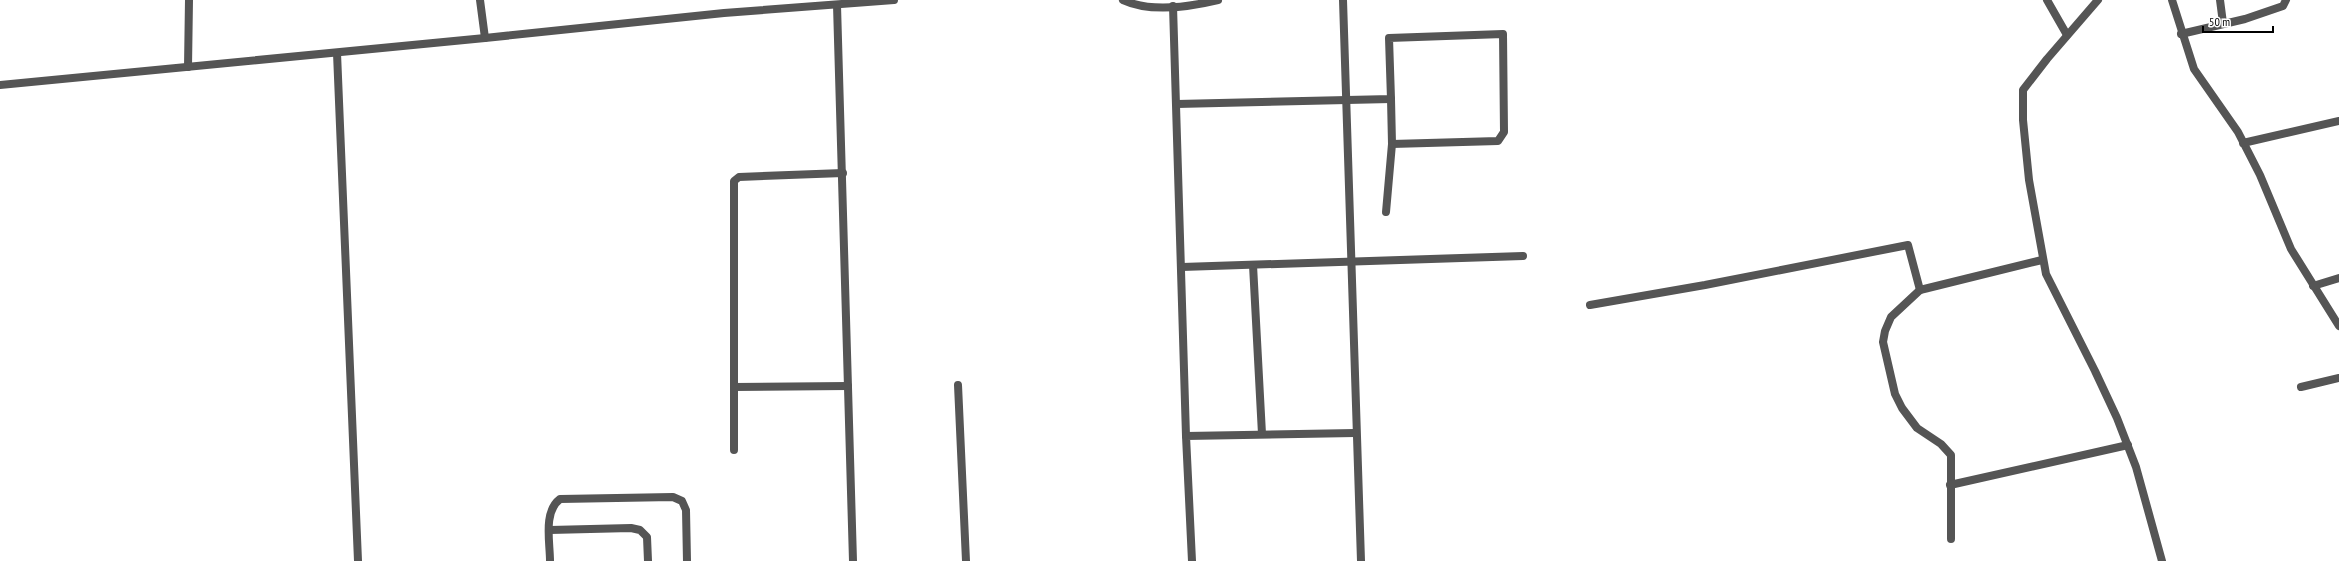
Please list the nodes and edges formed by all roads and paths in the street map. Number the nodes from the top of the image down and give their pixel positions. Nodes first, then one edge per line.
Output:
1 (189, 0) edge
2 (480, 0) edge
3 (894, 0) edge
4 (1123, 0) edge
5 (1218, 0) edge
6 (1343, 0) edge
7 (2047, 0) edge
8 (2098, 0) edge
9 (2172, 0) edge
10 (2220, 0) edge
11 (2286, 0) edge
12 (837, 5) junction
13 (1173, 6) junction
14 (2223, 23) junction
15 (2181, 34) junction
16 (2067, 35) junction
17 (485, 38) junction
18 (337, 52) junction
19 (188, 67) junction
20 (0, 85) edge
21 (1391, 99) junction
22 (1345, 100) junction
23 (1177, 104) junction
24 (2339, 121) edge
25 (2244, 143) junction
26 (1392, 144) junction
27 (843, 173) junction
28 (1386, 212) dead end
29 (1523, 256) dead end
30 (2042, 260) junction
31 (1350, 262) junction
32 (1253, 265) junction
33 (1182, 267) junction
34 (2339, 278) edge
35 (2314, 286) junction
36 (1920, 290) junction
37 (1590, 305) dead end
38 (2339, 326) edge
39 (2339, 378) edge
40 (848, 386) junction
41 (958, 386) dead end
42 (2301, 387) dead end
43 (734, 388) junction
44 (1355, 433) junction
45 (1262, 434) junction
46 (1186, 436) junction
47 (2128, 445) junction
48 (734, 450) dead end
49 (1950, 485) junction
50 (550, 530) junction
51 (1951, 539) dead end
52 (358, 561) edge
53 (550, 561) edge
54 (648, 561) edge
55 (687, 561) edge
56 (853, 561) edge
57 (966, 561) edge
58 (1192, 561) edge
59 (1361, 561) edge
60 (2162, 561) edge

1 - 19 street
2 - 17 street
3 - 12 street
4 - 13 street
5 - 13 street
6 - 22 street
7 - 16 street
8 - 16 street
9 - 15 street
10 - 14 street
11 - 14 street
12 - 17 street
12 - 27 street
13 - 23 street
14 - 15 street
15 - 25 street
16 - 30 street
17 - 18 street
18 - 19 street
18 - 52 street
19 - 20 street
21 - 22 street
21 - 26 street
21 - 26 street
22 - 23 street
22 - 31 street
23 - 33 street
24 - 25 street
25 - 35 street
26 - 28 street
27 - 40 street
27 - 43 street
29 - 31 street
30 - 36 street
30 - 47 street
31 - 32 street
31 - 44 street
32 - 33 street
32 - 45 street
33 - 46 street
34 - 35 street
35 - 38 street
36 - 37 street
36 - 49 street
39 - 42 street
40 - 43 street
40 - 56 street
41 - 57 street
43 - 48 street
44 - 45 street
44 - 59 street
45 - 46 street
46 - 58 street
47 - 49 street
47 - 60 street
49 - 51 street
50 - 53 street
50 - 54 street
50 - 55 street

